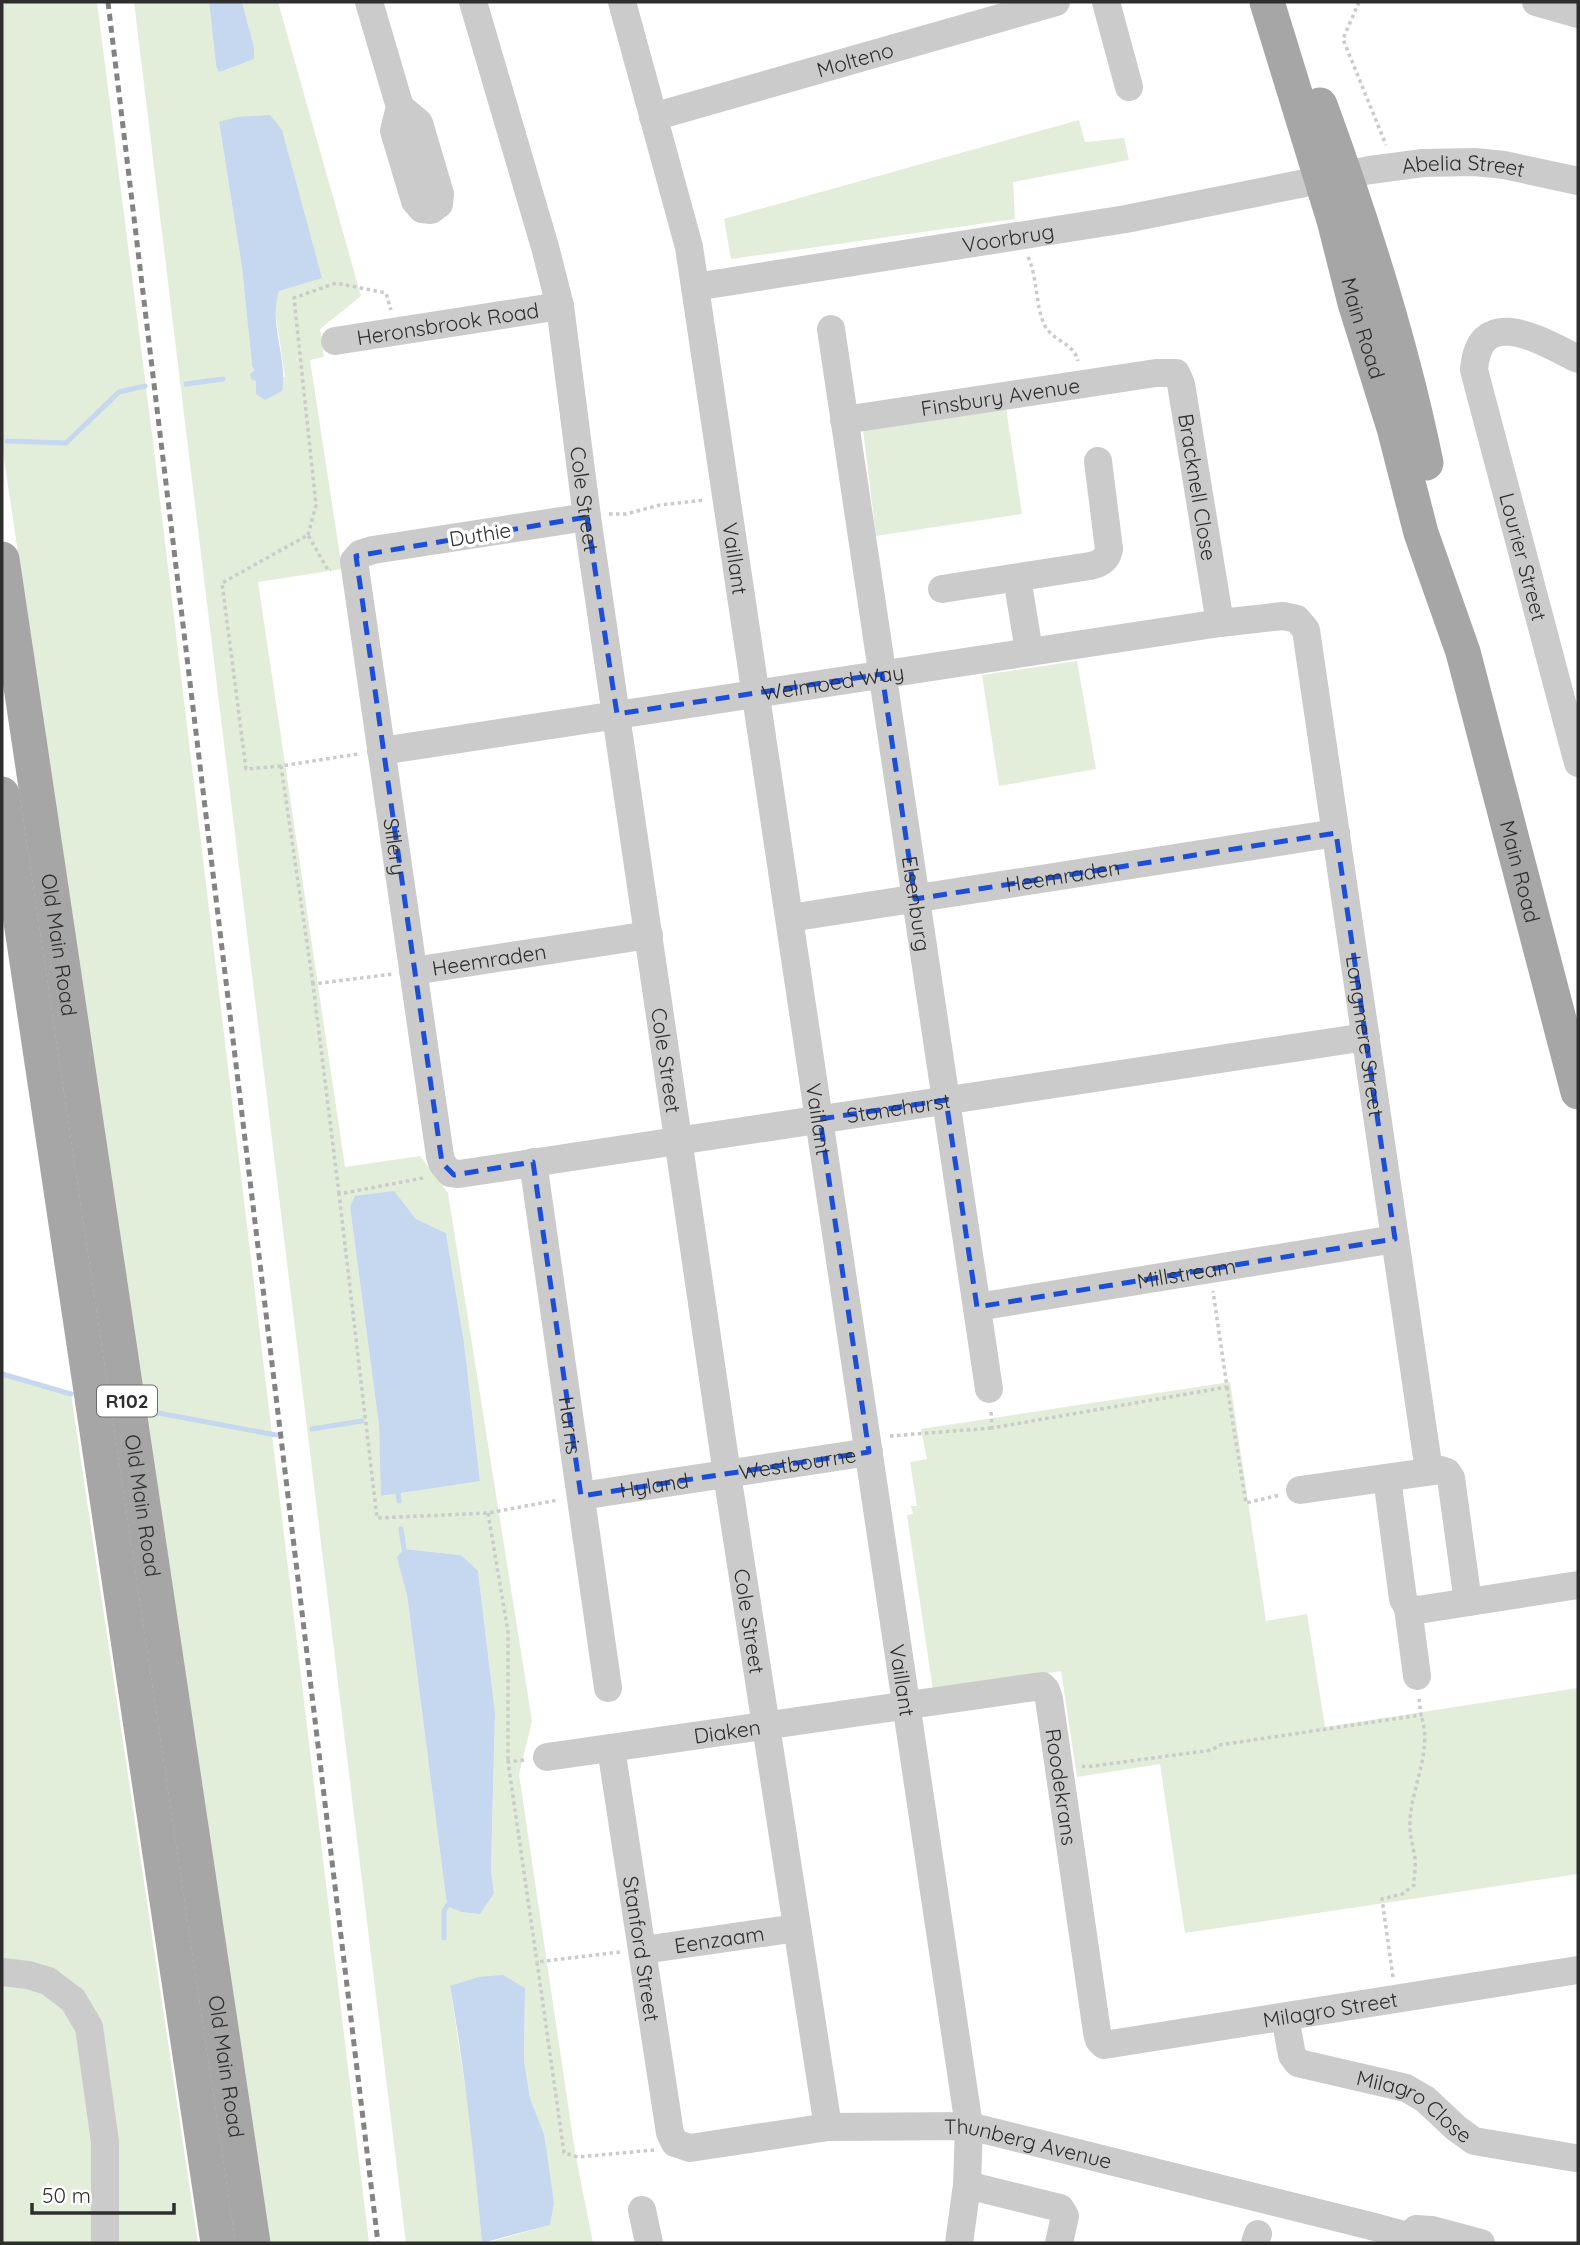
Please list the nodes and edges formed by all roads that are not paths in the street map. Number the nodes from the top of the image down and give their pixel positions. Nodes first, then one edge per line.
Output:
1 (370, 2) edge
2 (472, 2) edge
3 (622, 2) edge
4 (1056, 2) edge
5 (1106, 2) edge
6 (1267, 2) edge
7 (1286, 2) edge
8 (1536, 2) edge
9 (1578, 14) edge
10 (1129, 87) dead end
11 (400, 107) dead end
12 (653, 117) junction
13 (1334, 178) junction
14 (1578, 181) edge
15 (695, 287) junction
16 (560, 306) junction
17 (831, 329) dead end
18 (335, 341) dead end
19 (1578, 359) edge
20 (1156, 373) joint
21 (844, 420) junction
22 (1098, 461) dead end
23 (587, 517) junction
24 (2, 559) edge
25 (363, 560) joint
26 (1017, 578) junction
27 (942, 589) dead end
28 (1283, 616) joint
29 (1220, 623) junction
30 (1029, 652) junction
31 (882, 674) junction
32 (757, 694) junction
33 (617, 714) junction
34 (380, 751) junction
35 (1578, 763) edge
36 (2, 794) edge
37 (1336, 833) junction
38 (915, 899) junction
39 (790, 918) junction
40 (649, 935) junction
41 (413, 971) junction
42 (1366, 1037) junction
43 (1578, 1092) edge
44 (946, 1100) junction
45 (820, 1119) junction
46 (679, 1140) junction
47 (533, 1162) junction
48 (445, 1165) joint
49 (1395, 1240) junction
50 (977, 1307) junction
51 (989, 1389) road end
52 (868, 1446) junction
53 (1429, 1471) junction
54 (727, 1474) junction
55 (1387, 1478) junction
56 (1300, 1490) road end
57 (581, 1496) junction
58 (1578, 1585) edge
59 (1468, 1602) junction
60 (1408, 1608) junction
61 (1417, 1676) road end
62 (608, 1688) dead end
63 (908, 1706) junction
64 (768, 1726) junction
65 (611, 1748) junction
66 (548, 1757) road end
67 (797, 1928) junction
68 (643, 1950) junction
69 (1578, 1970) edge
70 (2, 1972) edge
71 (1285, 2017) junction
72 (1096, 2026) joint
73 (969, 2126) junction
74 (828, 2127) junction
75 (681, 2146) joint
76 (1575, 2158) dead end
77 (966, 2190) junction
78 (642, 2210) dead end
79 (1371, 2225) junction
80 (1472, 2242) edge
81 (105, 2243) edge
82 (218, 2243) edge
83 (253, 2243) edge
84 (649, 2243) edge
85 (959, 2243) edge
86 (974, 2243) edge
87 (1059, 2243) edge
88 (1397, 2243) edge
89 (1433, 2243) edge

1 - 11 street
2 - 16 street, Cole Street
3 - 12 street, Vaillant
4 - 12 street, Molteno
5 - 10 street
6 - 13 main road, Main Road
7 - 13 main road, Main Road
8 - 9 street
12 - 15 street, Vaillant
13 - 14 street, Abelia Street
13 - 15 street, Voorbrug
13 - 43 main road, Main Road
15 - 32 street, Vaillant
16 - 18 street, Heronsbrook Road
16 - 23 street, Cole Street
17 - 21 street, Elsenburg
19 - 35 street, Lourier Street
20 - 21 street, Finsbury Avenue
20 - 29 street, Bracknell Close
21 - 31 street, Elsenburg
22 - 26 street
23 - 25 street, Duthie
23 - 33 street, Cole Street
24 - 83 main road, Old Main Road / R102
25 - 34 street, Sillery
26 - 27 street
26 - 30 street
28 - 29 street, Welmoed Way
28 - 37 street, Longmere Street
29 - 30 street, Welmoed Way
30 - 31 street, Welmoed Way
31 - 32 street, Welmoed Way
31 - 38 street, Elsenburg
32 - 33 street, Welmoed Way
32 - 39 street, Vaillant
33 - 34 street, Welmoed Way
33 - 40 street, Cole Street
34 - 41 street, Sillery
36 - 82 main road, Old Main Road / R102
37 - 38 street, Heemraden
37 - 42 street, Longmere Street
38 - 39 street, Heemraden
38 - 44 street, Elsenburg
39 - 45 street, Vaillant
40 - 41 street, Heemraden
40 - 46 street, Cole Street
41 - 48 street, Sillery
42 - 44 street, Stonehurst
42 - 49 street, Longmere Street
44 - 45 street, Stonehurst
44 - 50 street, Elsenburg
45 - 46 street, Stonehurst
45 - 52 street, Vaillant
46 - 47 street, Stonehurst
46 - 54 street, Cole Street
47 - 48 street, Stonehurst
47 - 57 street, Harris
49 - 50 street, Millstream
49 - 53 street, Longmere Street
50 - 51 street, Elsenburg
52 - 54 street, Westbourne
52 - 63 street, Vaillant
53 - 55 street
53 - 59 street
54 - 57 street, Hyland
54 - 64 street, Cole Street
55 - 56 street
55 - 60 street
57 - 62 street, Harris
58 - 59 street
59 - 60 street
60 - 61 street
63 - 64 street, Diaken
63 - 72 street, Roodekrans
63 - 73 street, Vaillant
64 - 65 street, Diaken
64 - 67 street, Cole Street
65 - 66 street, Diaken
65 - 68 street, Stanford Street
67 - 68 street, Eenzaam
67 - 74 street, Cole Street
68 - 75 street, Stanford Street
69 - 71 street, Milagro Street
70 - 81 street
71 - 72 street, Milagro Street
71 - 76 street, Milagro Close
73 - 74 street, Thunberg Avenue
73 - 77 street, Vaillant
73 - 79 street, Thunberg Avenue
74 - 75 street, Thunberg Avenue
77 - 85 street, Vaillant
77 - 86 street
77 - 87 street
78 - 84 street
79 - 80 street, Thunberg Avenue
79 - 88 street, Thunberg Avenue
79 - 89 street, Thunberg Avenue

